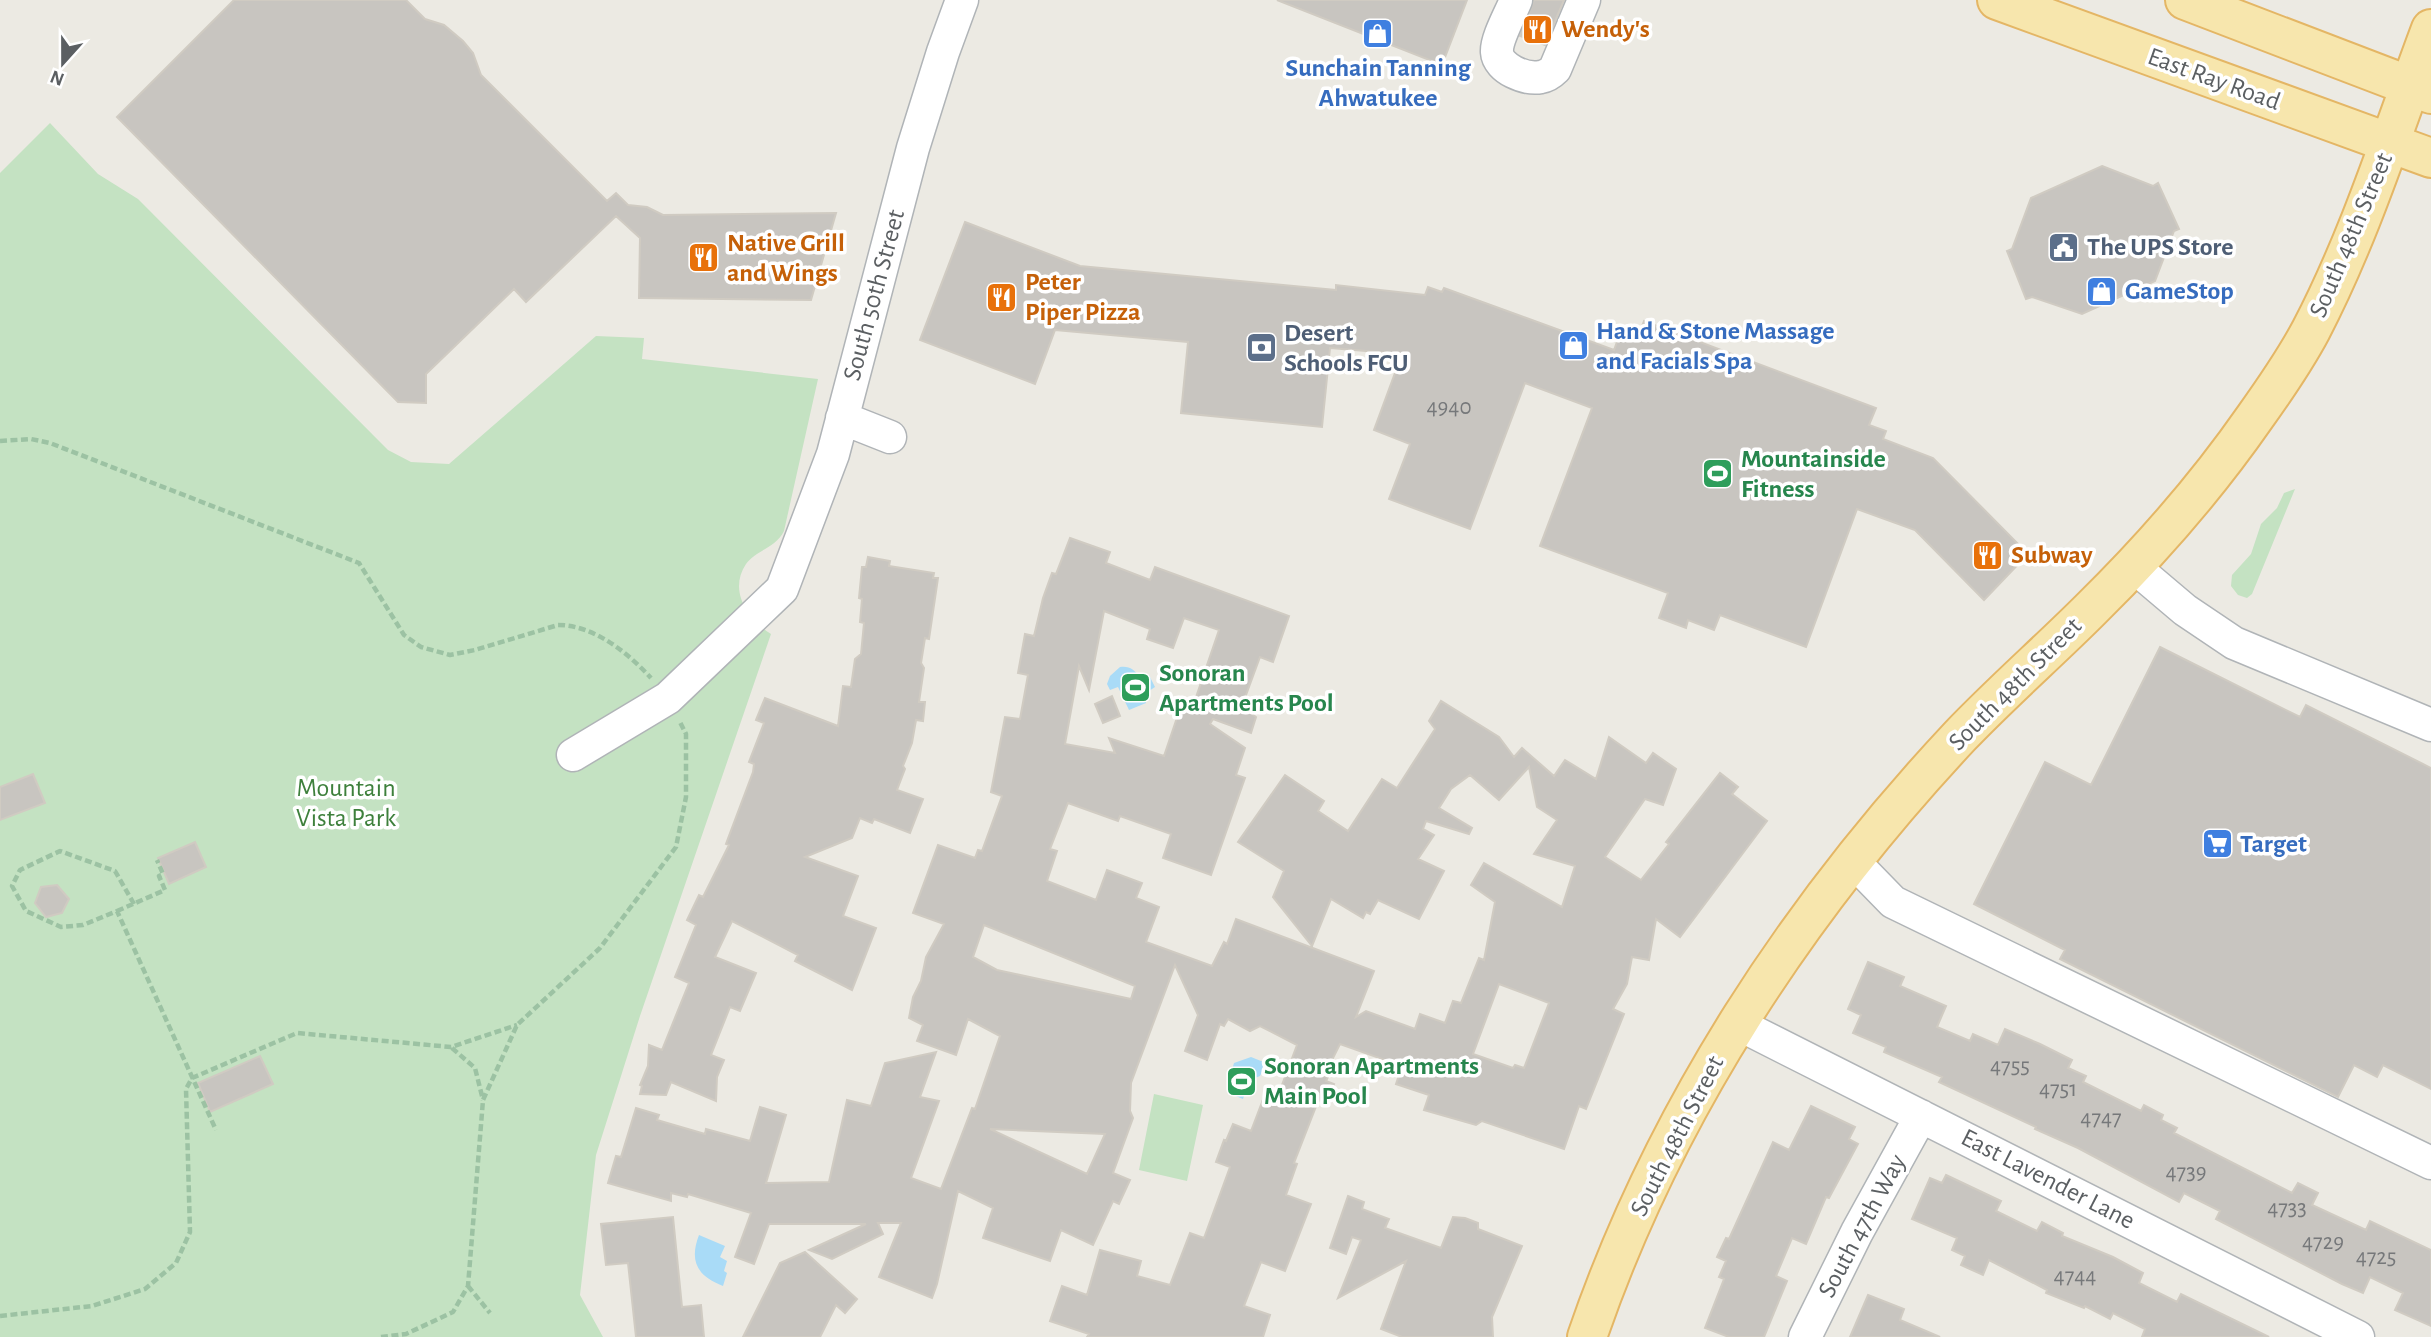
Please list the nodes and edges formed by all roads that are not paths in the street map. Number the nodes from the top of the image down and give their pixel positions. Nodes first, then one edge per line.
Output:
1 (962, 0) edge
2 (1516, 0) edge
3 (1584, 0) edge
4 (1997, 0) edge
5 (2185, 0) edge
6 (2431, 29) edge
7 (2420, 90) edge
8 (2389, 142) junction
9 (2431, 158) edge
10 (842, 418) junction
11 (890, 437) dead end
12 (2133, 566) junction
13 (2431, 725) edge
14 (573, 755) dead end
15 (1854, 862) junction
16 (1736, 1023) junction
17 (1921, 1116) junction
18 (2431, 1163) edge
19 (1587, 1337) edge
20 (1805, 1337) edge
21 (2358, 1337) edge

1 - 10 street, South 50th Street
2 - 3 street
4 - 8 main road, East Ray Road
5 - 7 main road
6 - 7 main road, South 48th Street
7 - 8 main road, South 48th Street
8 - 9 main road, East Ray Road
8 - 12 main road, South 48th Street
10 - 11 street
10 - 14 street, South 50th Street
12 - 13 street
12 - 15 main road, South 48th Street
15 - 16 main road, South 48th Street
15 - 18 street
16 - 17 street, East Lavender Lane
16 - 19 main road, South 48th Street
17 - 20 street, South 47th Way
17 - 21 street, East Lavender Lane

